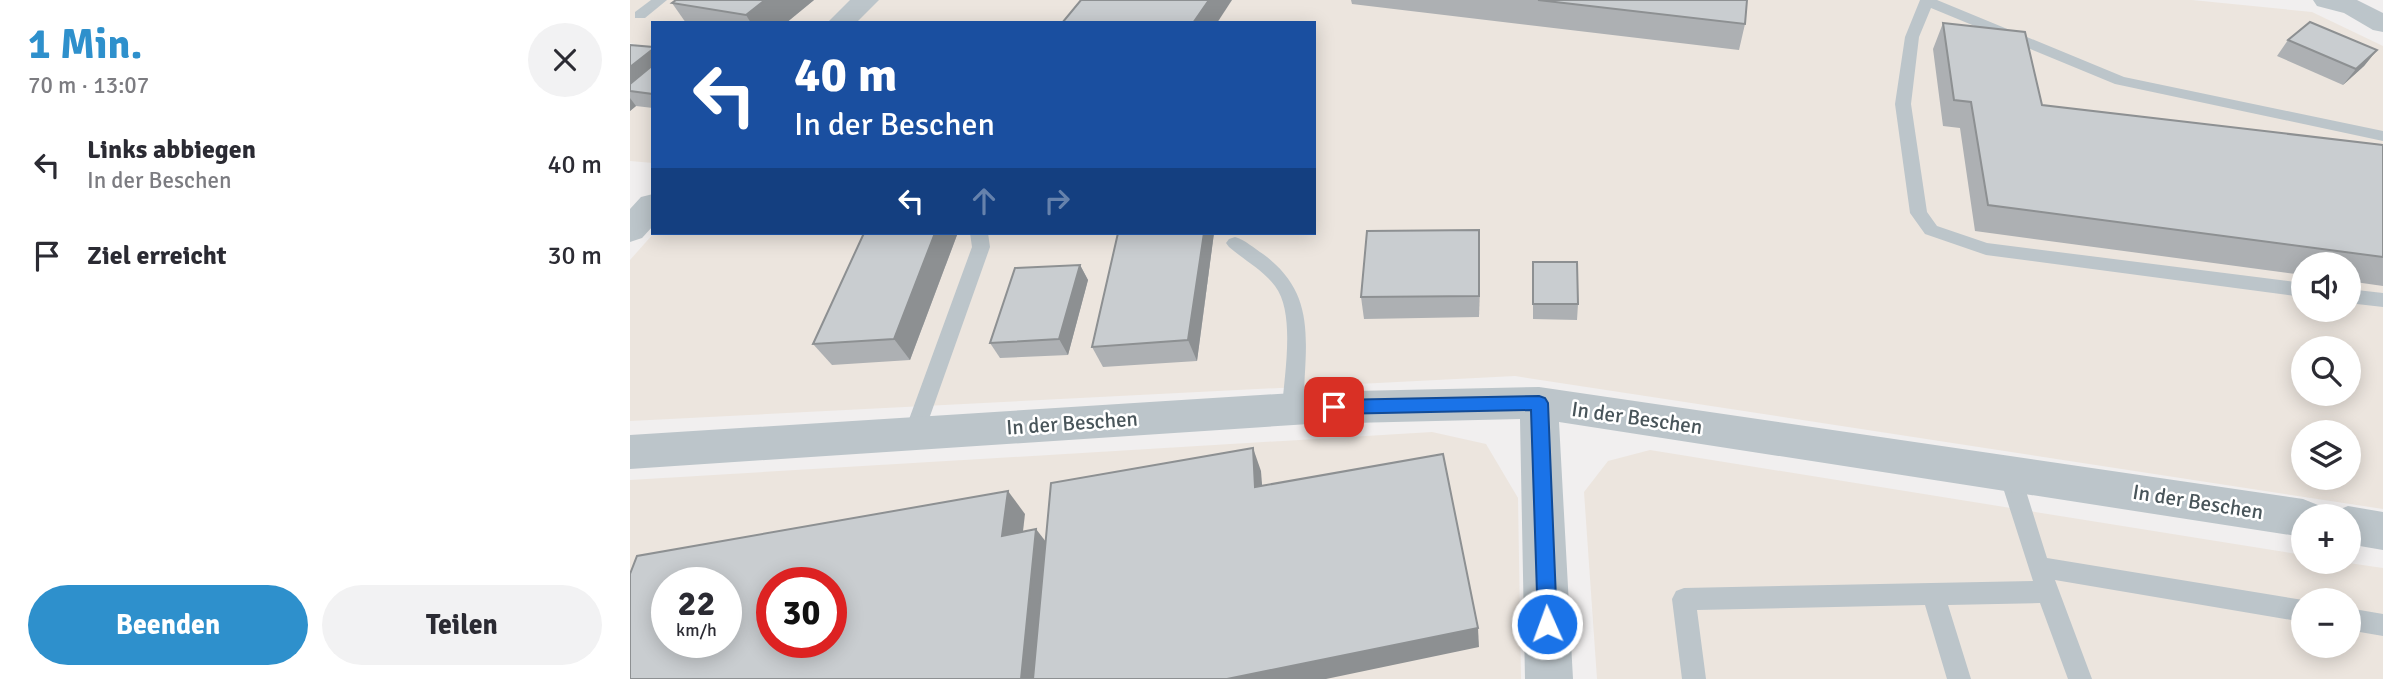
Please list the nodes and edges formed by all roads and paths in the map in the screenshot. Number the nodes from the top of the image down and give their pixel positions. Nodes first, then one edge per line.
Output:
1 (660, 0) edge
2 (866, 0) edge
3 (2326, 0) edge
4 (1927, 1) edge
5 (640, 15) dead end
6 (842, 21) edge
7 (2383, 24) edge
8 (2383, 136) edge
9 (651, 207) edge
10 (630, 230) edge
11 (979, 235) edge
12 (1235, 243) dead end
13 (2291, 288) edge
14 (2361, 297) edge
15 (2383, 300) edge
16 (1539, 403) junction
17 (1292, 409) junction
18 (914, 433) junction
19 (630, 452) edge
20 (2009, 472) junction
21 (2291, 516) edge
22 (2361, 527) edge
23 (2383, 531) edge
24 (2039, 567) junction
25 (2047, 592) junction
26 (1933, 593) junction
27 (2291, 609) edge
28 (2361, 621) edge
29 (2383, 625) edge
30 (1549, 679) edge
31 (1694, 679) edge
32 (1959, 679) edge
33 (2080, 679) edge

1 - 5 lane
2 - 6 street
3 - 7 street
4 - 8 lane
4 - 13 lane
9 - 10 street
11 - 18 lane
12 - 17 lane
14 - 15 lane
16 - 17 street, In der Beschen
16 - 20 street, In der Beschen
16 - 30 street
17 - 18 street, In der Beschen
18 - 19 street, In der Beschen
20 - 21 street, In der Beschen
20 - 24 lane
22 - 23 street
24 - 25 lane
24 - 27 lane
25 - 26 lane
25 - 33 lane
26 - 31 lane
26 - 32 lane
28 - 29 lane

